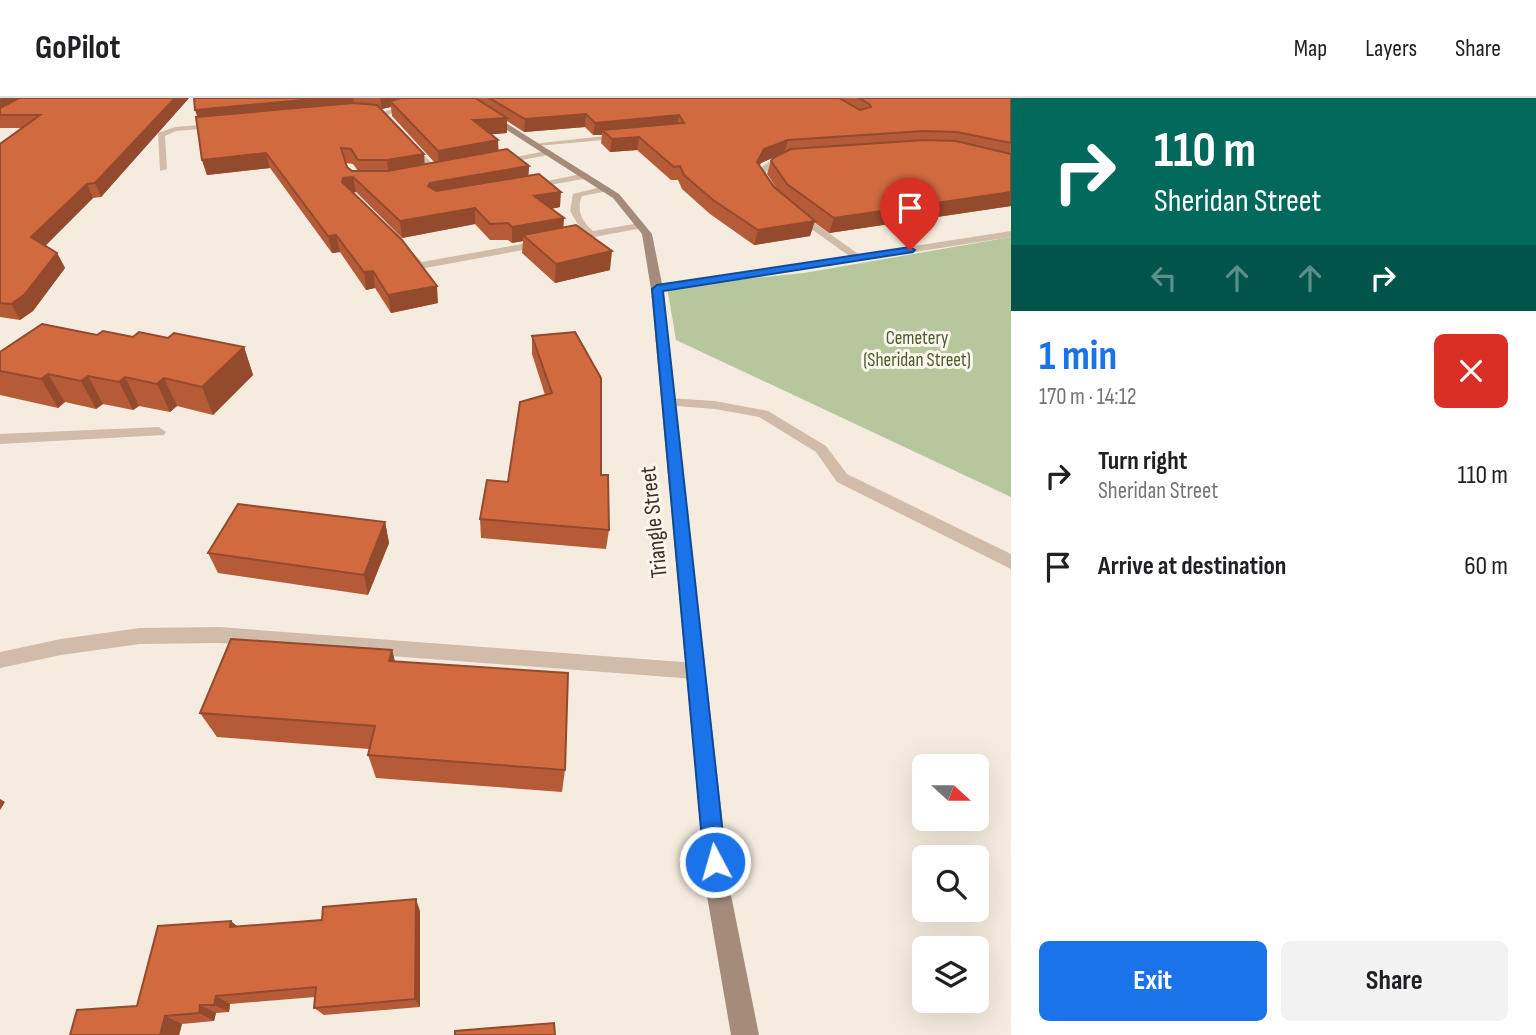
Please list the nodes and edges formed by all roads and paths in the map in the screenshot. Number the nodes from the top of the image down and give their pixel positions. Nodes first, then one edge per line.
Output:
1 (458, 99) edge
2 (426, 103) edge
3 (369, 113) edge
4 (382, 114) junction
5 (230, 124) edge
6 (639, 135) edge
7 (536, 144) junction
8 (550, 152) junction
9 (799, 157) edge
10 (486, 164) edge
11 (163, 169) dead end
12 (461, 169) edge
13 (436, 173) junction
14 (424, 175) edge
15 (586, 176) junction
16 (518, 188) edge
17 (605, 188) junction
18 (776, 198) edge
19 (788, 208) edge
20 (640, 226) junction
21 (590, 234) junction
22 (1011, 234) edge
23 (400, 246) edge
24 (859, 258) junction
25 (657, 289) junction
26 (668, 402) junction
27 (159, 432) dead end
28 (0, 439) edge
29 (1011, 562) edge
30 (0, 660) edge
31 (695, 671) junction
32 (745, 1035) edge

1 - 7 street, Triangle Street
2 - 4 street
3 - 4 street
4 - 13 street
5 - 11 street
6 - 7 street
7 - 8 street, Triangle Street
8 - 10 street
8 - 15 street, Triangle Street
9 - 18 street
12 - 13 street
13 - 14 street
15 - 16 street
15 - 17 street, Triangle Street
17 - 20 street, Triangle Street
17 - 21 street
19 - 24 street
20 - 21 street
20 - 25 street, Triangle Street
21 - 23 street
22 - 24 street
24 - 25 street
25 - 26 street, Triangle Street
26 - 29 street
26 - 31 street, Triangle Street
27 - 28 street
30 - 31 street
31 - 32 street, Triangle Street

